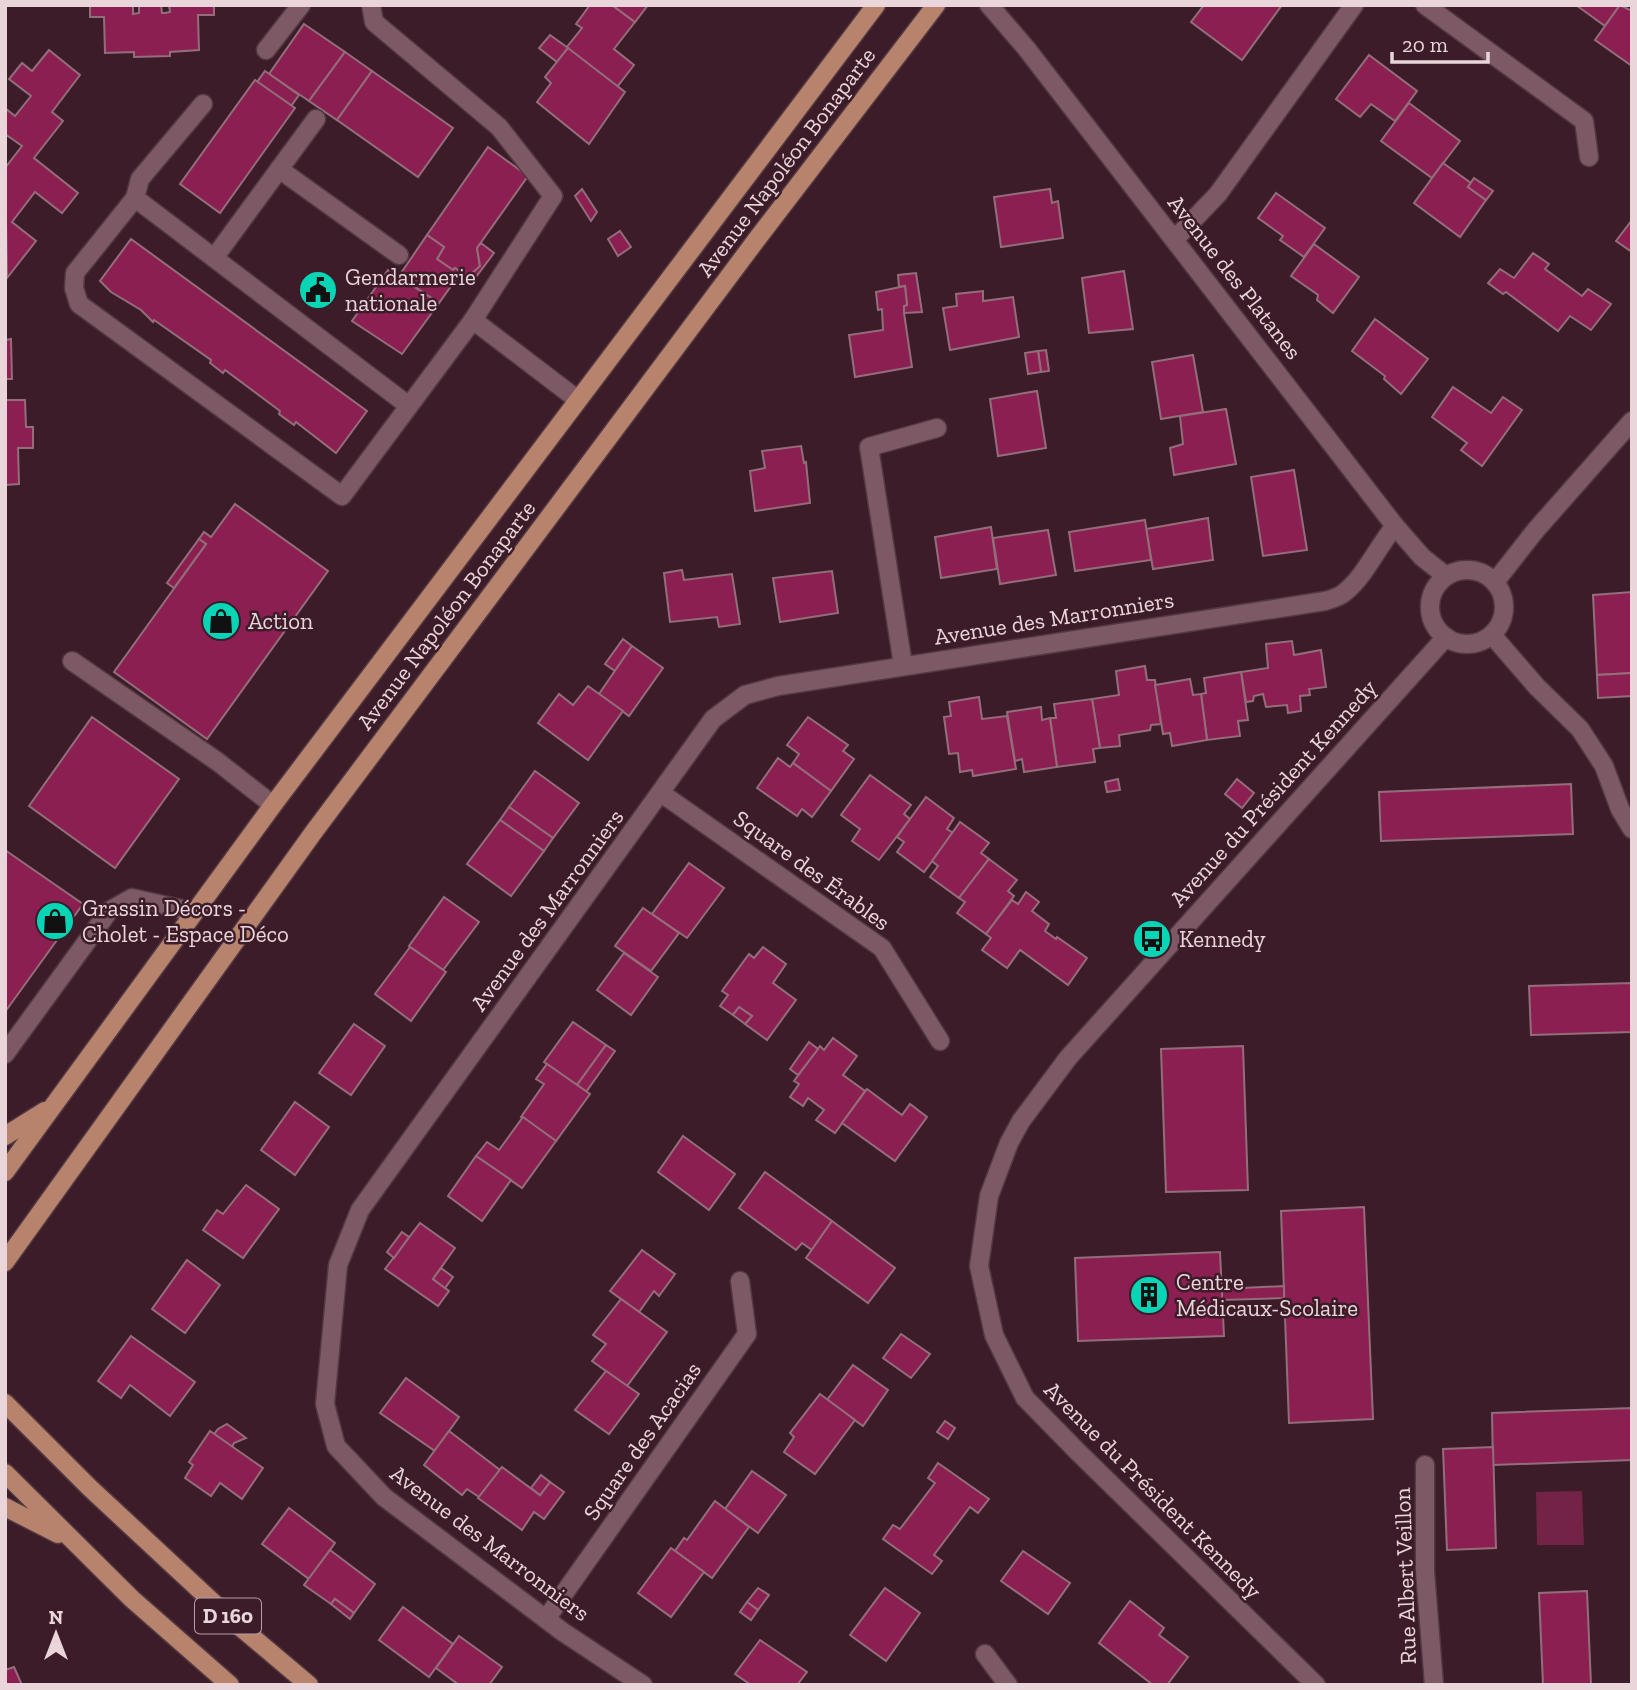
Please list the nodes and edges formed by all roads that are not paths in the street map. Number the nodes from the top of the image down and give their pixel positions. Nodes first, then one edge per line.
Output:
1 (301, 5) edge
2 (370, 5) edge
3 (876, 5) edge
4 (936, 5) edge
5 (989, 5) edge
6 (1354, 5) edge
7 (1425, 5) edge
8 (266, 50) dead end
9 (203, 104) dead end
10 (316, 119) dead end
11 (1589, 157) dead end
12 (279, 169) junction
13 (135, 198) junction
14 (1175, 239) junction
15 (399, 255) dead end
16 (214, 258) junction
17 (473, 320) junction
18 (578, 400) junction
19 (409, 406) junction
20 (1632, 421) edge
21 (937, 428) dead end
22 (1395, 526) junction
23 (1446, 576) junction
24 (1495, 582) junction
25 (1492, 635) junction
26 (1446, 637) junction
27 (72, 661) dead end
28 (903, 665) junction
29 (661, 793) junction
30 (273, 805) junction
31 (1632, 829) edge
32 (194, 912) junction
33 (940, 1041) dead end
34 (5, 1054) edge
35 (54, 1105) junction
36 (5, 1136) edge
37 (5, 1172) edge
38 (5, 1262) edge
39 (740, 1281) dead end
40 (5, 1403) edge
41 (1425, 1465) dead end
42 (5, 1473) edge
43 (5, 1507) edge
44 (71, 1540) junction
45 (546, 1619) junction
46 (985, 1654) dead end
47 (230, 1685) edge
48 (310, 1685) edge
49 (643, 1685) edge
50 (1008, 1685) edge
51 (1316, 1685) edge
52 (1434, 1685) edge

1 - 8 street
2 - 17 street
3 - 18 main road, Avenue Napoléon Bonaparte
4 - 38 main road, Avenue Napoléon Bonaparte
5 - 14 street, Avenue des Platanes
6 - 14 street
7 - 11 street
9 - 13 street
10 - 12 street
12 - 15 street
12 - 16 street
13 - 16 street
13 - 19 street
14 - 22 street, Avenue des Platanes
16 - 19 street
17 - 18 street
17 - 19 street
18 - 30 main road, Avenue Napoléon Bonaparte
20 - 24 street
21 - 28 street
22 - 23 street, Avenue des Platanes
22 - 28 street, Avenue des Marronniers
23 - 24 street
23 - 26 street
24 - 25 street
25 - 26 street
25 - 31 street
26 - 51 street, Avenue du Président Kennedy
27 - 30 street
28 - 29 street, Avenue des Marronniers
29 - 33 street, Square des Érables
29 - 45 street, Avenue des Marronniers
30 - 32 main road, Avenue Napoléon Bonaparte
32 - 34 street
32 - 35 main road, Avenue Napoléon Bonaparte
35 - 36 main road
35 - 37 main road, Avenue Napoléon Bonaparte
39 - 45 street, Square des Acacias
40 - 48 main road, D 160
41 - 52 street, Rue Albert Veillon
42 - 44 main road, D 160
43 - 44 main road
44 - 47 main road, D 160
45 - 49 street, Avenue des Marronniers
46 - 50 street

